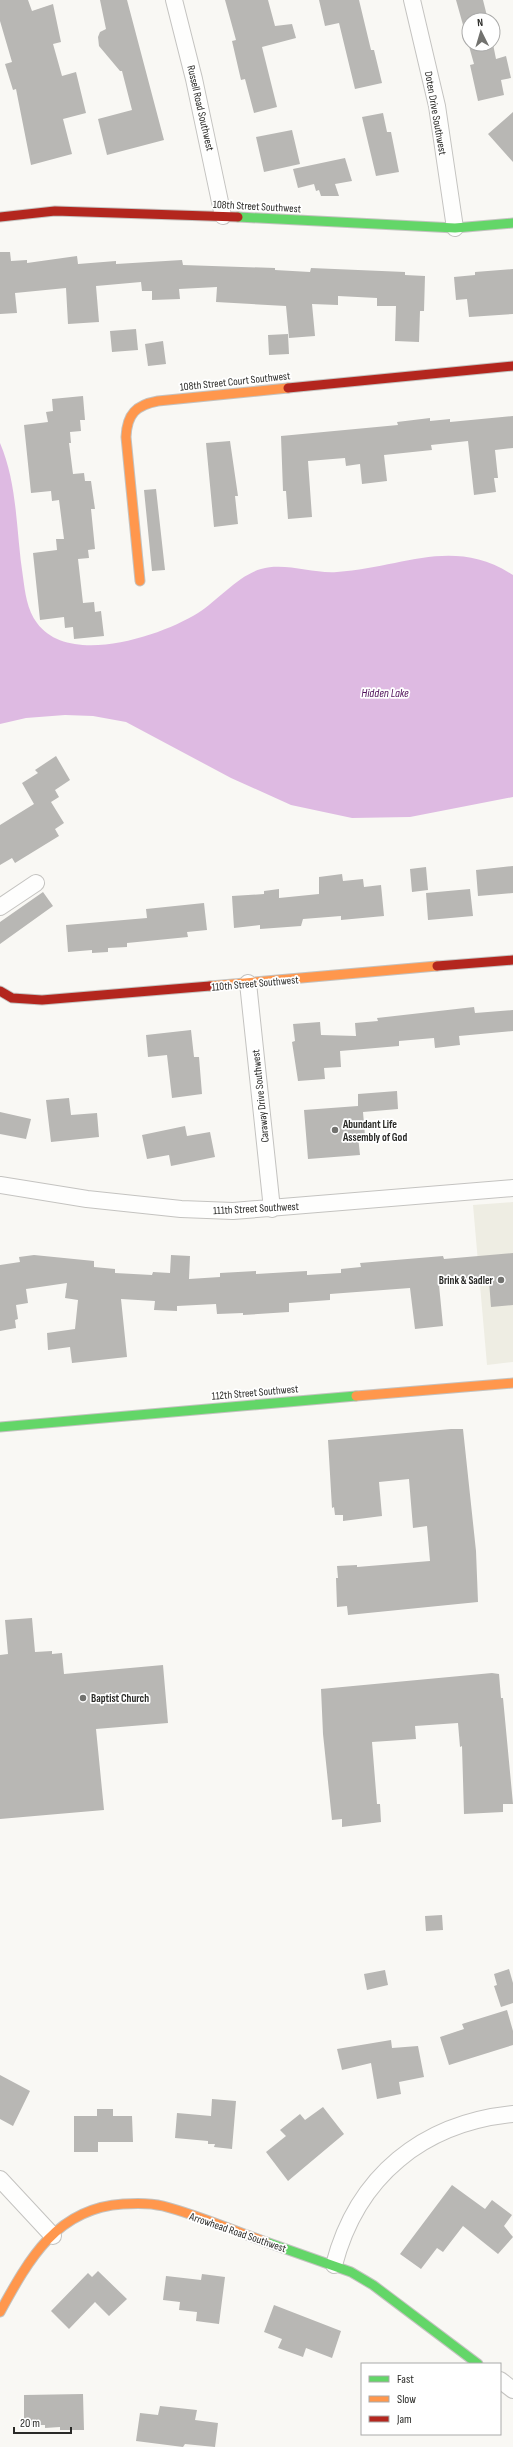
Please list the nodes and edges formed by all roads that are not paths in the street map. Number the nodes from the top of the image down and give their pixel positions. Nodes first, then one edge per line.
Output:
1 (174, 0) edge
2 (412, 0) edge
3 (223, 216) junction
4 (0, 217) edge
5 (513, 223) edge
6 (455, 228) junction
7 (513, 366) edge
8 (140, 581) dead end
9 (36, 882) dead end
10 (0, 907) edge
11 (513, 960) edge
12 (248, 983) junction
13 (0, 991) edge
14 (0, 1185) edge
15 (513, 1188) edge
16 (272, 1209) junction
17 (513, 1383) edge
18 (0, 1427) edge
19 (513, 2114) edge
20 (0, 2179) edge
21 (53, 2236) junction
22 (334, 2265) junction
23 (0, 2312) edge
24 (477, 2363) edge
25 (501, 2381) edge
26 (513, 2390) edge

1 - 3 street, Russell Road Southwest
2 - 6 street, Doten Drive Southwest
3 - 4 street, 108th Street Southwest
3 - 6 street, 108th Street Southwest
5 - 6 street, 108th Street Southwest
7 - 8 street, 108th Street Court Southwest
9 - 10 street
11 - 12 street, 110th Street Southwest
12 - 13 street, 110th Street Southwest
12 - 16 street, Caraway Drive Southwest
14 - 16 street, 111th Street Southwest
15 - 16 street, 111th Street Southwest
17 - 18 street, 112th Street Southwest
19 - 22 street
20 - 21 street
21 - 22 street, Arrowhead Road Southwest
21 - 23 street, Arrowhead Road Southwest
22 - 24 street, Arrowhead Road Southwest
25 - 26 street

